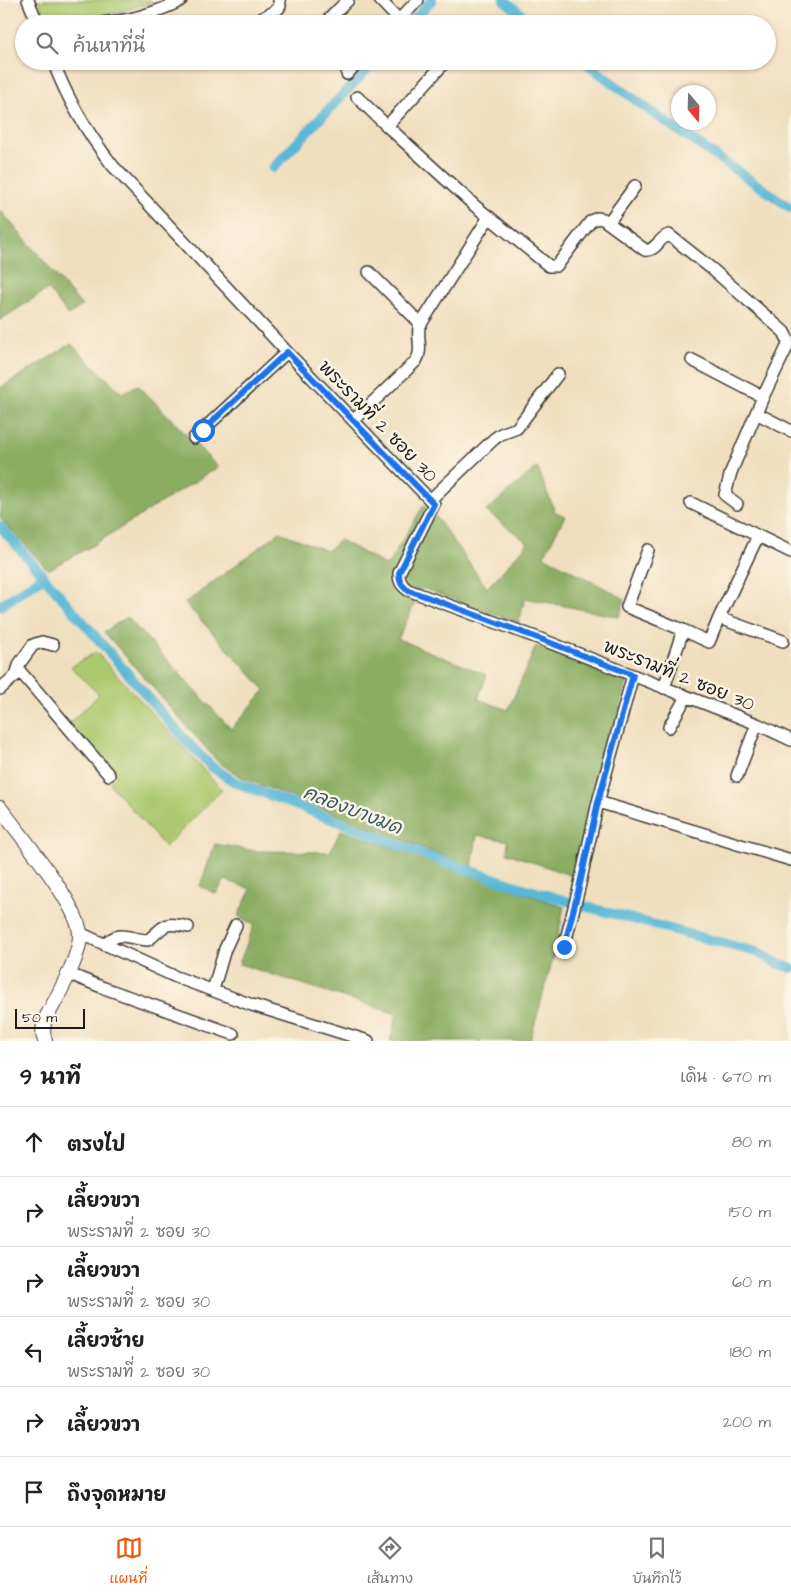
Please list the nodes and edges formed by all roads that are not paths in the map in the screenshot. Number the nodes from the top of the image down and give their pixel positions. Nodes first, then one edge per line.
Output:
1 (28, 0) edge
2 (181, 0) edge
3 (279, 0) edge
4 (348, 0) edge
5 (380, 0) edge
6 (418, 0) edge
7 (34, 15) edge
8 (144, 15) edge
9 (268, 15) edge
10 (333, 15) edge
11 (392, 15) edge
12 (404, 15) edge
13 (57, 70) edge
14 (351, 70) edge
15 (438, 70) edge
16 (347, 74) dead end
17 (356, 97) dead end
18 (387, 126) junction
19 (635, 186) dead end
20 (490, 217) junction
21 (608, 223) junction
22 (368, 272) dead end
23 (421, 324) junction
24 (287, 352) junction
25 (692, 360) dead end
26 (558, 374) dead end
27 (763, 397) junction
28 (756, 413) junction
29 (354, 420) junction
30 (791, 431) edge
31 (194, 438) dead end
32 (430, 500) junction
33 (691, 503) dead end
34 (737, 504) dead end
35 (758, 536) junction
36 (648, 550) dead end
37 (791, 552) edge
38 (718, 618) junction
39 (683, 630) junction
40 (783, 641) dead end
41 (53, 645) dead end
42 (18, 669) junction
43 (633, 675) junction
44 (664, 688) junction
45 (0, 689) edge
46 (686, 697) junction
47 (757, 724) junction
48 (669, 727) dead end
49 (791, 740) edge
50 (109, 776) dead end
51 (737, 776) dead end
52 (598, 802) junction
53 (0, 808) edge
54 (791, 860) edge
55 (236, 925) dead end
56 (188, 927) dead end
57 (80, 934) junction
58 (105, 945) junction
59 (564, 947) dead end
60 (68, 974) junction
61 (213, 990) junction
62 (233, 1034) dead end
63 (45, 1041) edge
64 (368, 1041) edge

1 - 7 street
2 - 8 street
3 - 9 street
4 - 10 street
5 - 11 street
6 - 12 street
13 - 24 street, พระรามที่ 2 ซอย 30
14 - 16 street
15 - 18 street
17 - 18 street
18 - 20 street
19 - 21 street
20 - 21 street
20 - 23 street
21 - 27 street
22 - 23 street
23 - 29 street
24 - 29 street, พระรามที่ 2 ซอย 30
24 - 31 street
25 - 27 street
26 - 32 street
27 - 28 street
28 - 30 street
28 - 34 street
29 - 32 street, พระรามที่ 2 ซอย 30
32 - 43 street, พระรามที่ 2 ซอย 30
33 - 35 street
35 - 37 street
35 - 38 street
36 - 39 street
38 - 39 street
38 - 40 street
39 - 44 street
41 - 42 street
42 - 45 street
42 - 50 street
43 - 44 street, พระรามที่ 2 ซอย 30
43 - 52 street
44 - 46 street, พระรามที่ 2 ซอย 30
46 - 47 street, พระรามที่ 2 ซอย 30
46 - 48 street
47 - 49 street, พระรามที่ 2 ซอย 30
47 - 51 street
52 - 54 street
52 - 59 street
53 - 57 street
55 - 61 street
56 - 58 street
57 - 58 street
57 - 60 street
58 - 61 street
60 - 62 street
60 - 63 street
61 - 64 street

